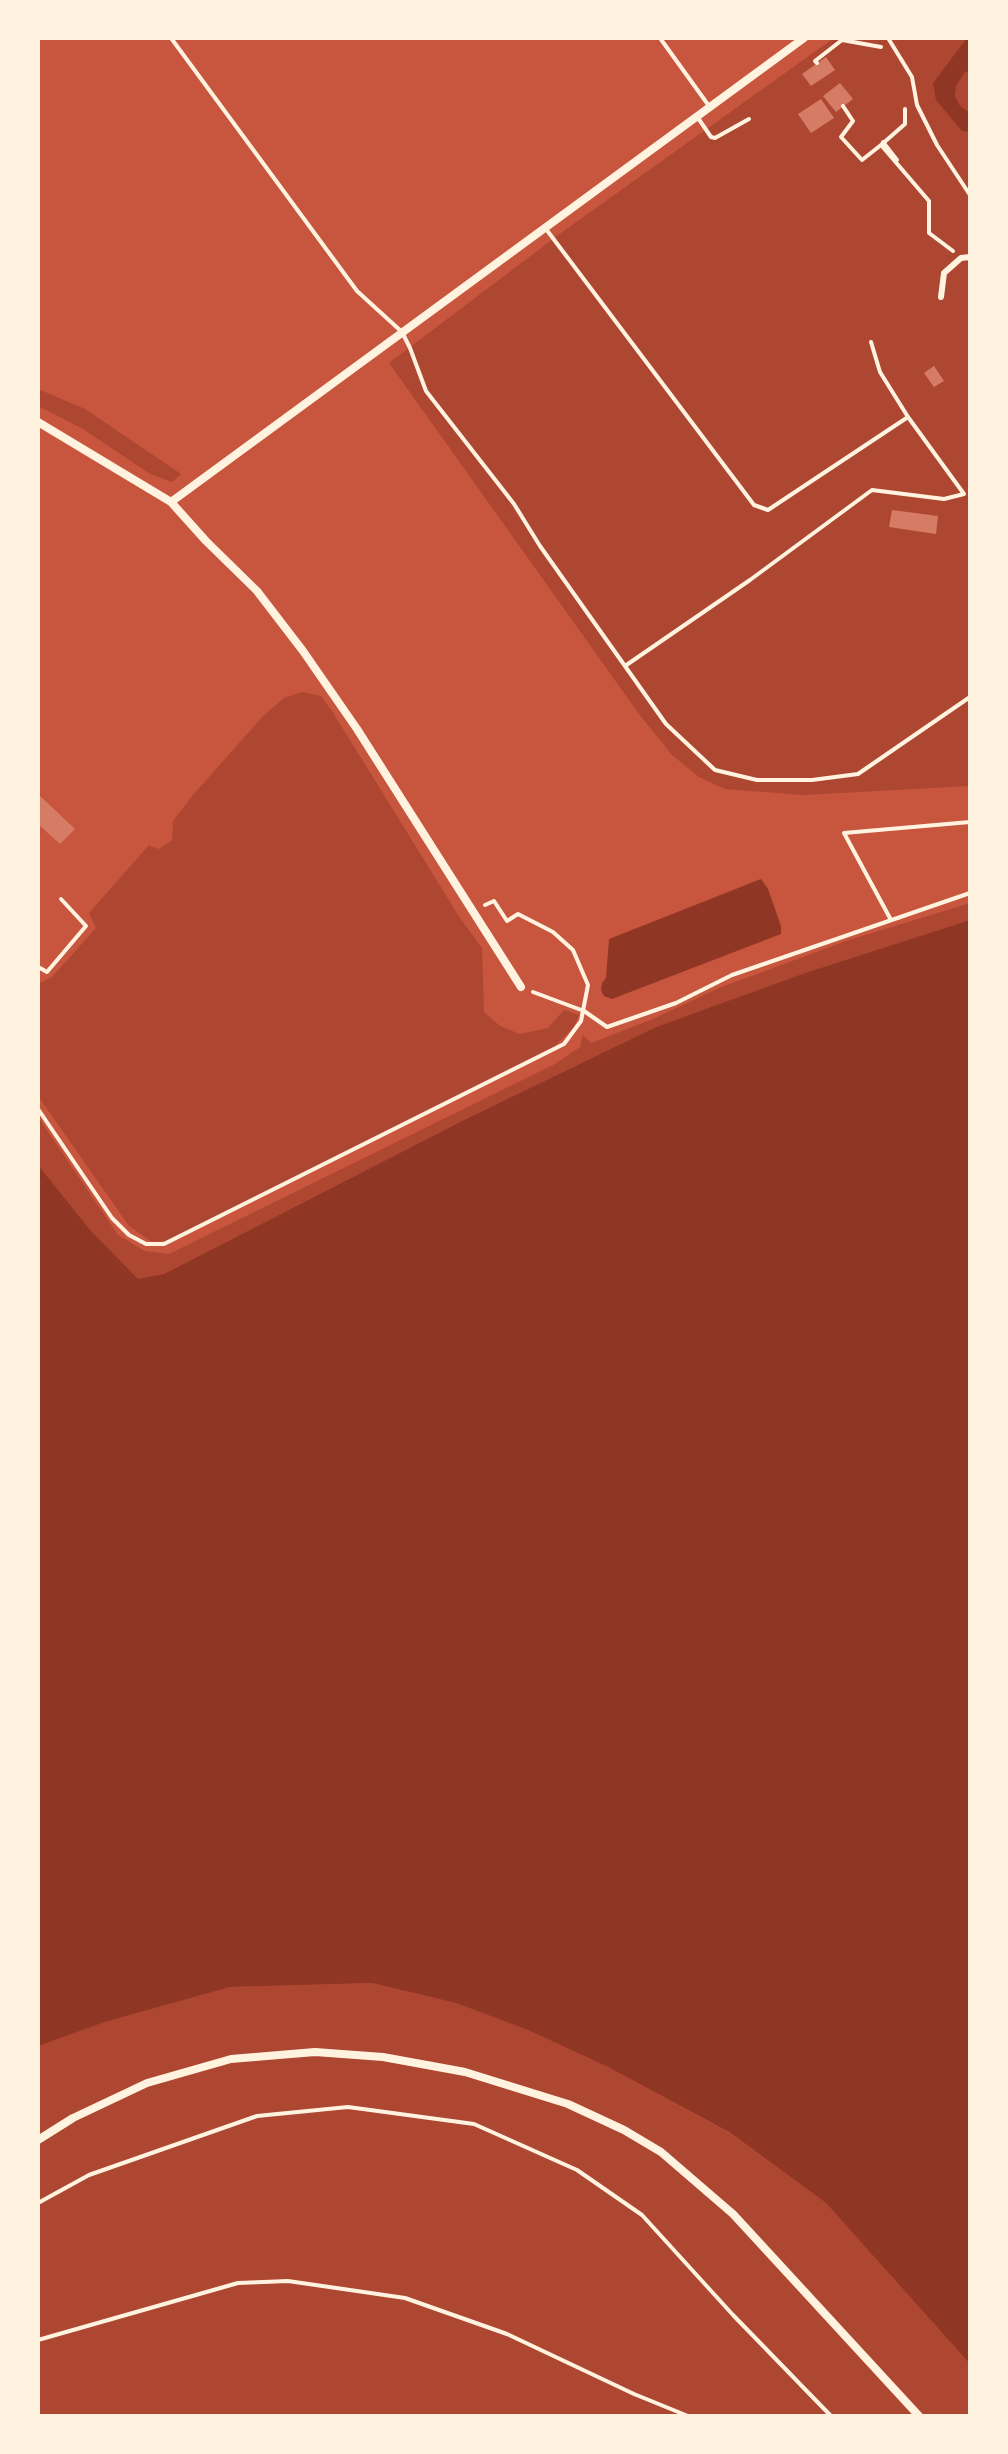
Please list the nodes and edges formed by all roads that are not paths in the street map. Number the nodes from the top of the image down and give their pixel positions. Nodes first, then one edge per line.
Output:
1 (171, 38) edge
2 (660, 38) edge
3 (804, 38) edge
4 (888, 38) edge
5 (709, 106) junction
6 (696, 115) junction
7 (749, 119) dead end
8 (970, 195) edge
9 (544, 227) junction
10 (970, 257) edge
11 (941, 297) dead end
12 (402, 332) junction
13 (871, 342) dead end
14 (908, 417) junction
15 (38, 422) edge
16 (171, 502) junction
17 (625, 666) junction
18 (970, 697) edge
19 (521, 987) road end
20 (38, 2140) edge
21 (919, 2416) edge

1 - 12 lane
2 - 5 lane
3 - 5 street
4 - 8 lane
5 - 6 street
6 - 7 lane
6 - 9 street
9 - 12 street
9 - 14 lane
10 - 11 street
12 - 16 street
12 - 17 lane
13 - 14 lane
14 - 17 lane
15 - 16 street
16 - 19 street
17 - 18 lane
20 - 21 street

